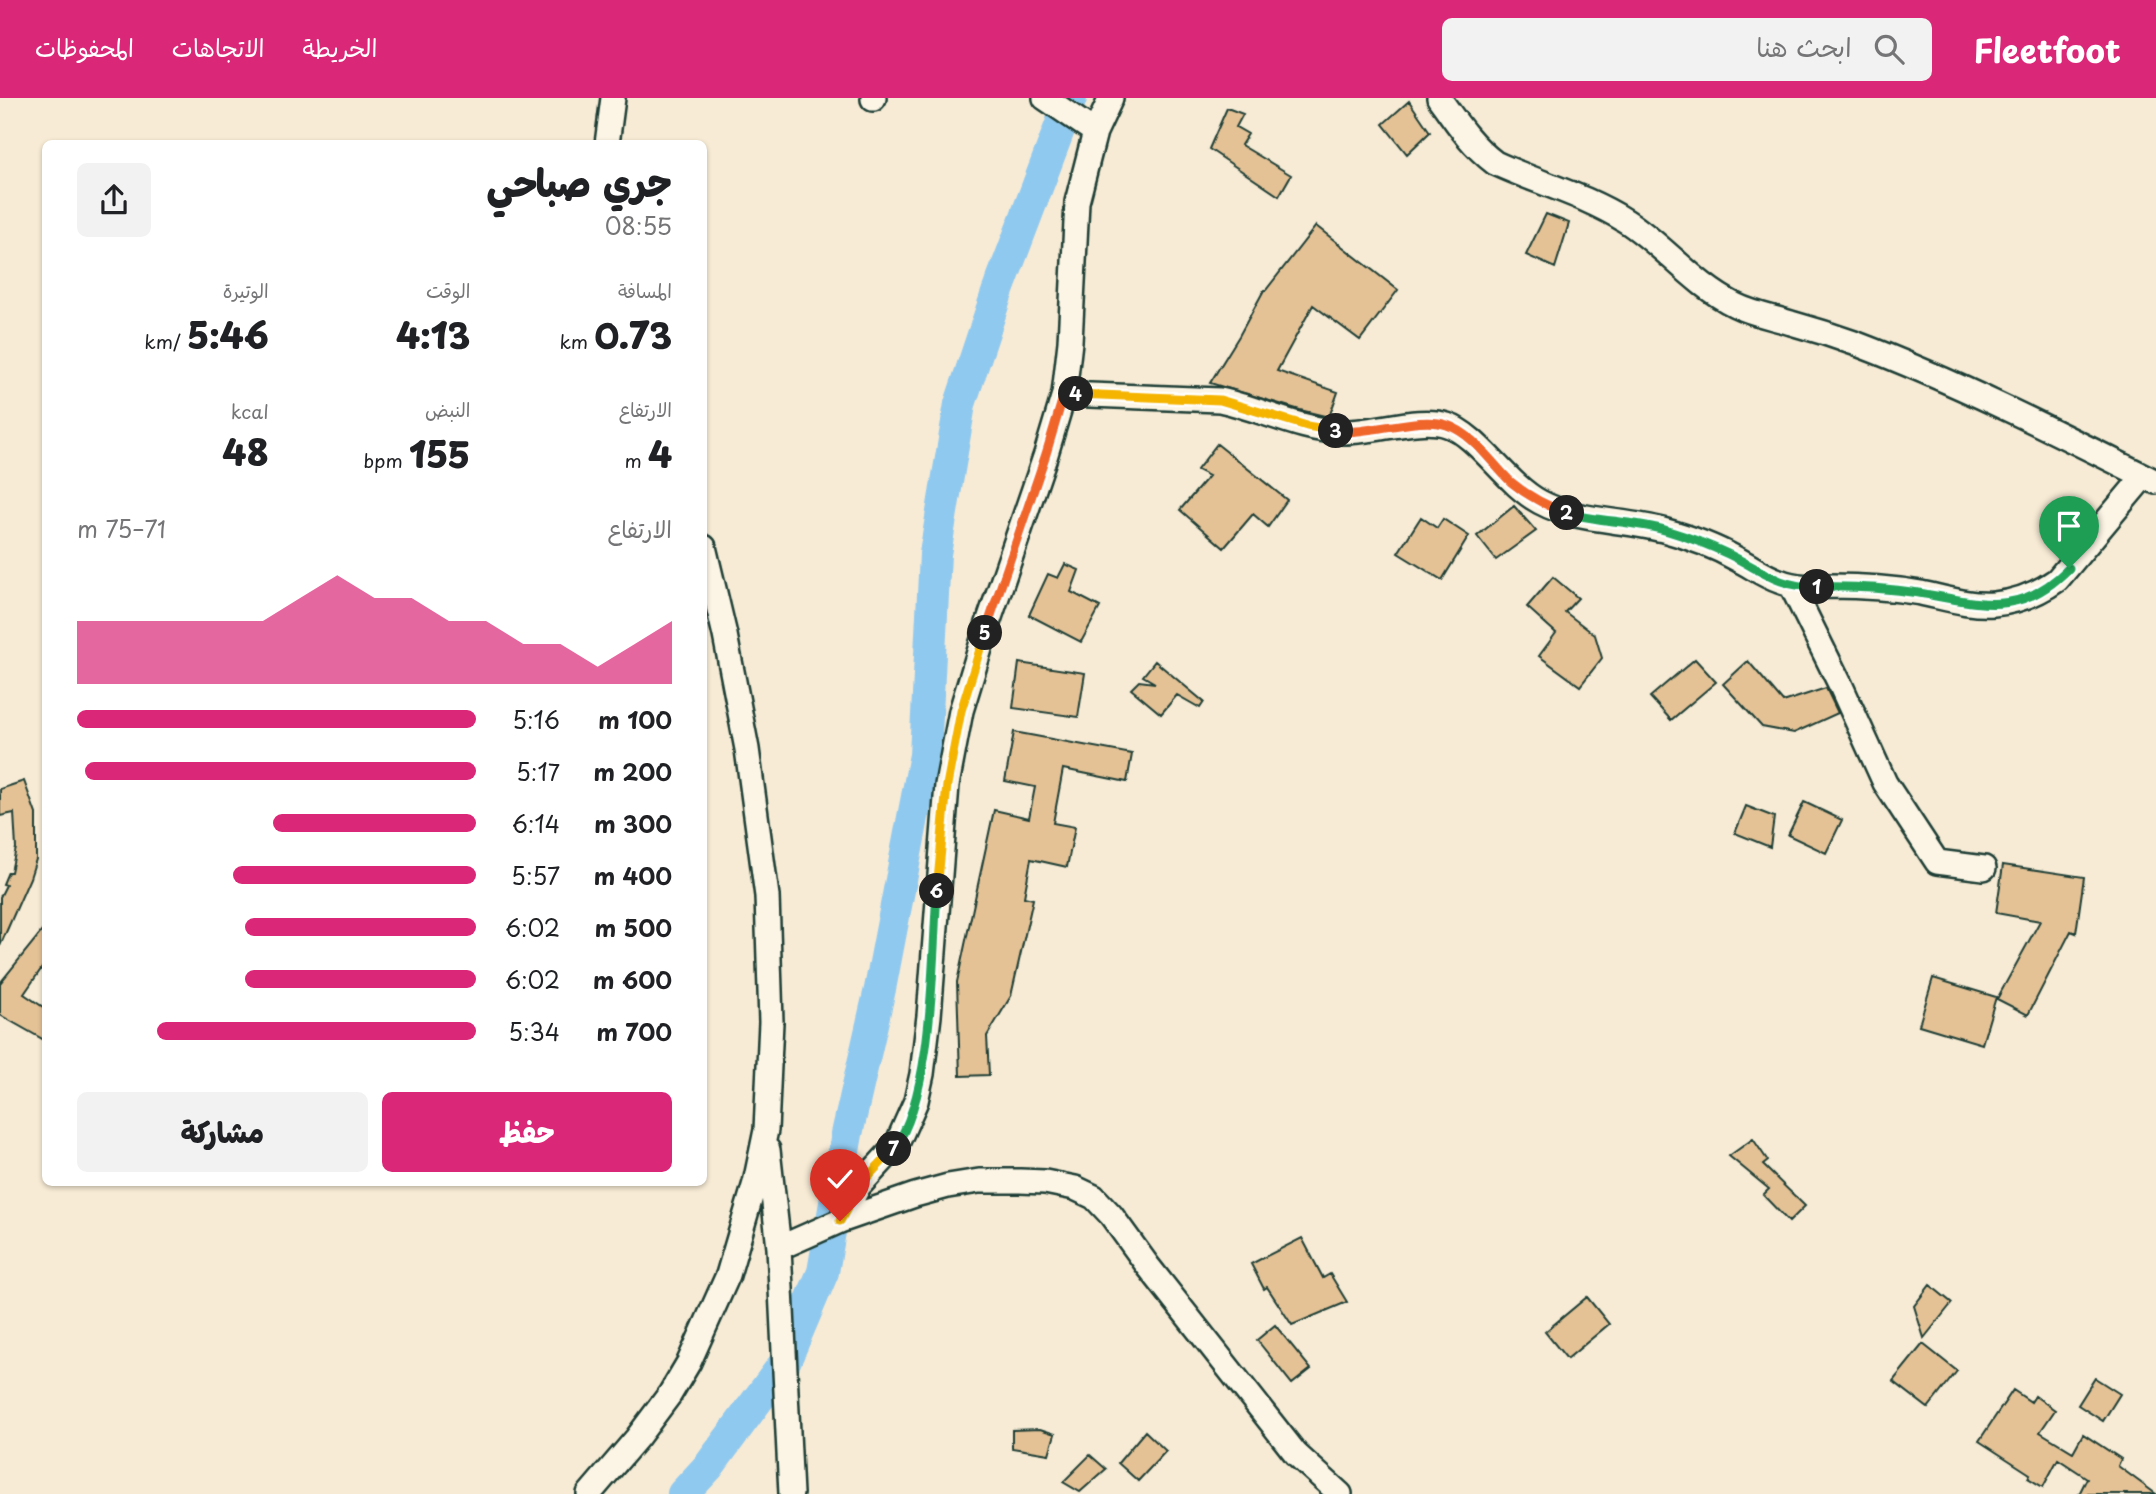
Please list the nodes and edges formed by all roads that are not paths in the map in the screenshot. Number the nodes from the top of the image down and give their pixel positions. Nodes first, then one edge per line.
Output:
1 (613, 98) edge
2 (1045, 98) edge
3 (1111, 98) edge
4 (1439, 98) edge
5 (1095, 132) junction
6 (608, 140) edge
7 (1064, 394) junction
8 (2150, 479) edge
9 (707, 560) edge
10 (1791, 585) junction
11 (1984, 868) dead end
12 (766, 1130) junction
13 (840, 1221) junction
14 (779, 1248) junction
15 (589, 1494) edge
16 (791, 1494) edge
17 (1340, 1494) edge

1 - 6 street
2 - 5 street
3 - 5 street
4 - 8 street
5 - 7 street
7 - 10 street
7 - 13 street
8 - 10 street
9 - 12 street
10 - 11 street
12 - 14 street
12 - 15 street
13 - 14 street
13 - 17 street
14 - 16 street

